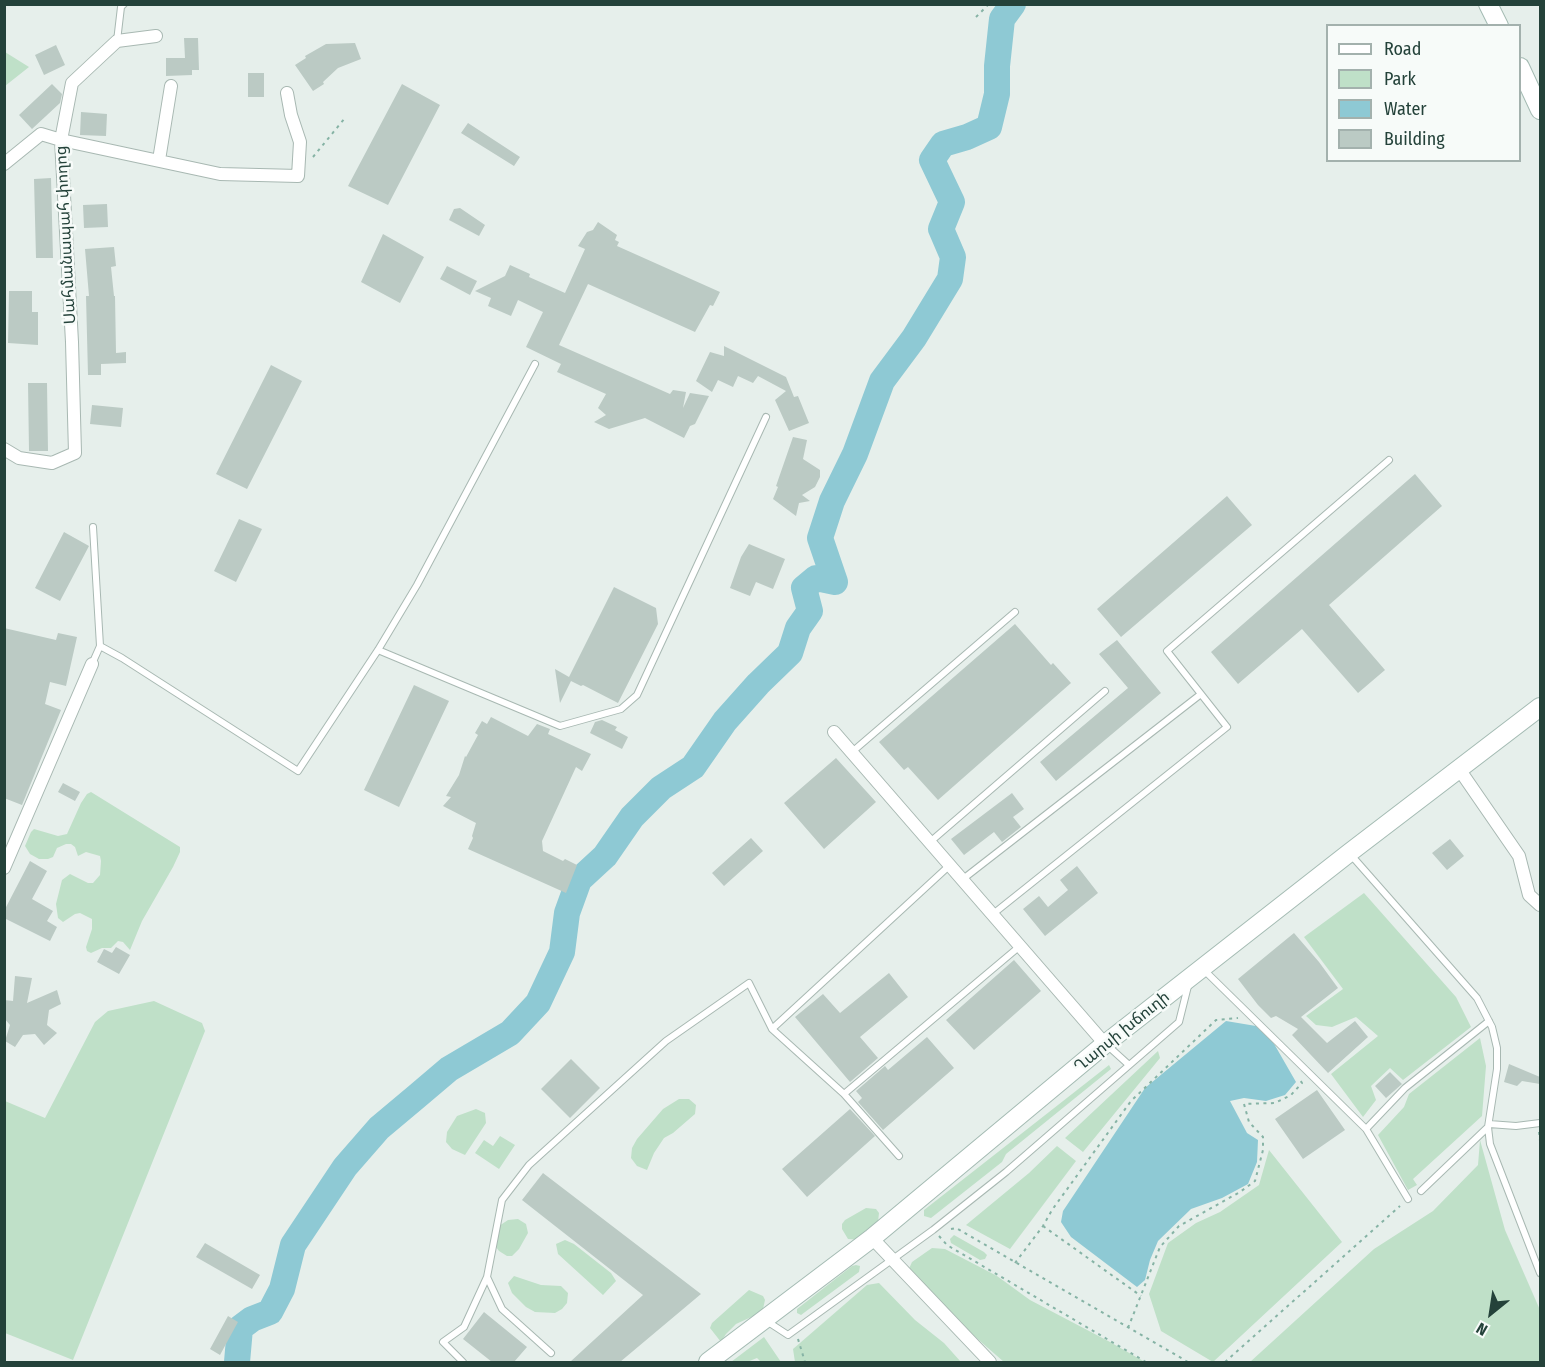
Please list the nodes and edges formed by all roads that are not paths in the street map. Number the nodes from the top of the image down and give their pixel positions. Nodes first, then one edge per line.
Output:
1 (124, 4) edge
2 (1488, 4) edge
3 (1498, 24) edge
4 (156, 36) dead end
5 (117, 41) junction
6 (1521, 69) edge
7 (171, 86) dead end
8 (287, 93) dead end
9 (1540, 110) edge
10 (61, 140) junction
11 (159, 160) junction
12 (4, 164) edge
13 (535, 364) dead end
14 (766, 417) dead end
15 (4, 449) edge
16 (1389, 460) dead end
17 (93, 527) dead end
18 (1015, 612) dead end
19 (100, 646) junction
20 (378, 650) junction
21 (92, 664) joint
22 (1105, 691) dead end
23 (1202, 694) junction
24 (1540, 706) edge
25 (834, 732) dead end
26 (852, 752) junction
27 (1460, 769) junction
28 (930, 842) junction
29 (1349, 853) junction
30 (950, 865) junction
31 (4, 868) edge
32 (963, 879) junction
33 (1540, 905) edge
34 (993, 914) junction
35 (1020, 945) junction
36 (1196, 973) junction
37 (1489, 1021) junction
38 (772, 1029) junction
39 (1105, 1044) junction
40 (1129, 1065) junction
41 (844, 1094) junction
42 (1540, 1123) edge
43 (1488, 1126) junction
44 (1366, 1129) junction
45 (899, 1156) dead end
46 (1421, 1191) dead end
47 (1408, 1199) road end
48 (872, 1238) junction
49 (892, 1259) junction
50 (1540, 1273) edge
51 (487, 1277) junction
52 (765, 1320) junction
53 (551, 1353) dead end
54 (463, 1362) edge
55 (708, 1362) edge
56 (990, 1362) edge

1 - 5 lane
2 - 3 main road
4 - 5 street
5 - 10 street, Սահմանապահ փողոց
6 - 9 main road
7 - 11 street
8 - 11 street
10 - 11 street
10 - 12 street
10 - 15 street, Սահմանապահ փողոց
13 - 20 lane
14 - 20 lane
16 - 23 lane
17 - 19 lane
18 - 26 lane
19 - 20 lane
19 - 21 lane
21 - 31 street
22 - 28 lane
23 - 32 lane
23 - 34 lane
24 - 27 main road, Ղարսի խճուղի
25 - 26 street
26 - 28 street
27 - 29 main road, Ղարսի խճուղի
27 - 33 street
28 - 30 street
29 - 36 main road, Ղարսի խճուղի
29 - 37 lane
30 - 32 street
30 - 38 lane
32 - 34 street
34 - 35 street
35 - 39 street
35 - 41 lane
36 - 39 main road, Ղարսի խճուղի
36 - 40 lane
36 - 44 lane
37 - 43 lane
37 - 44 lane
38 - 41 lane
38 - 51 lane
39 - 40 lane
39 - 48 main road, Ղարսի խճուղի
40 - 49 lane
41 - 45 lane
42 - 43 lane
43 - 46 lane
43 - 50 lane
44 - 47 lane
48 - 49 street
48 - 52 main road, Ղարսի խճուղի
49 - 52 lane
49 - 56 street
51 - 53 lane
51 - 54 lane
52 - 55 main road, Ղարսի խճուղի

